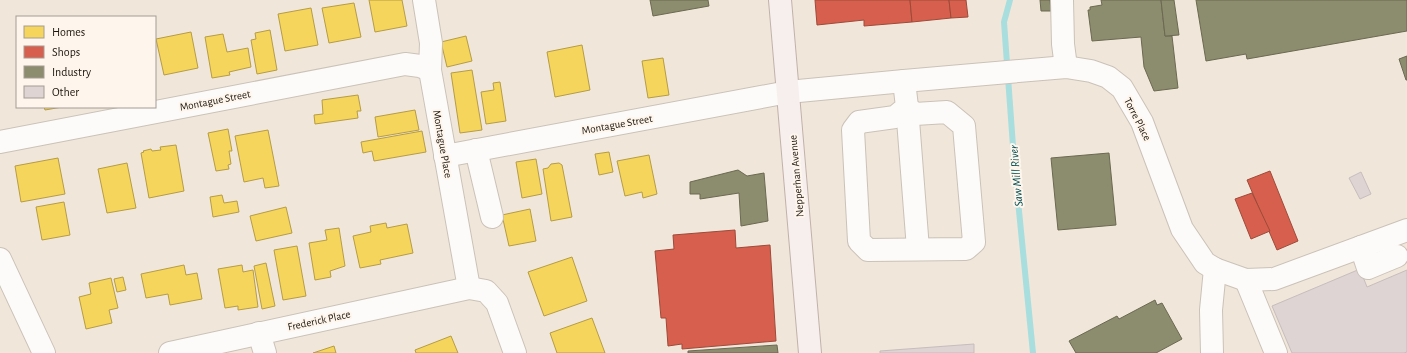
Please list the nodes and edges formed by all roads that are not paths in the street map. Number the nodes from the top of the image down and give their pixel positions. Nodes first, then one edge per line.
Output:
1 (424, 0) edge
2 (780, 0) edge
3 (1062, 0) edge
4 (1066, 67) junction
5 (430, 70) junction
6 (904, 81) junction
7 (788, 92) junction
8 (907, 107) junction
9 (0, 142) edge
10 (476, 150) junction
11 (445, 156) junction
12 (492, 217) dead end
13 (1407, 230) edge
14 (1361, 247) junction
15 (918, 249) junction
16 (1397, 256) dead end
17 (0, 259) edge
18 (1215, 269) junction
19 (1246, 280) junction
20 (469, 288) junction
21 (262, 343) edge
22 (44, 353) edge
23 (170, 353) edge
24 (515, 353) edge
25 (810, 353) edge
26 (1212, 353) edge
27 (1276, 353) edge

1 - 5 street, Montague Place
2 - 7 main road, Nepperhan Avenue
3 - 4 street
4 - 6 street, Torre Place
4 - 18 street, Torre Place
5 - 9 street, Montague Street
5 - 11 street, Montague Place
6 - 7 street, Torre Place
6 - 8 street
7 - 10 street, Montague Street
7 - 25 main road, Nepperhan Avenue
8 - 15 street
8 - 15 street
8 - 15 street
10 - 11 street, Montague Street
10 - 12 street
11 - 20 street, Montague Place
13 - 14 street, Torre Place
14 - 16 street
14 - 19 street, Torre Place
17 - 22 street
18 - 19 street, Torre Place
18 - 26 street
19 - 27 street
20 - 21 street, Frederick Place
20 - 24 street
21 - 23 street, Frederick Place

